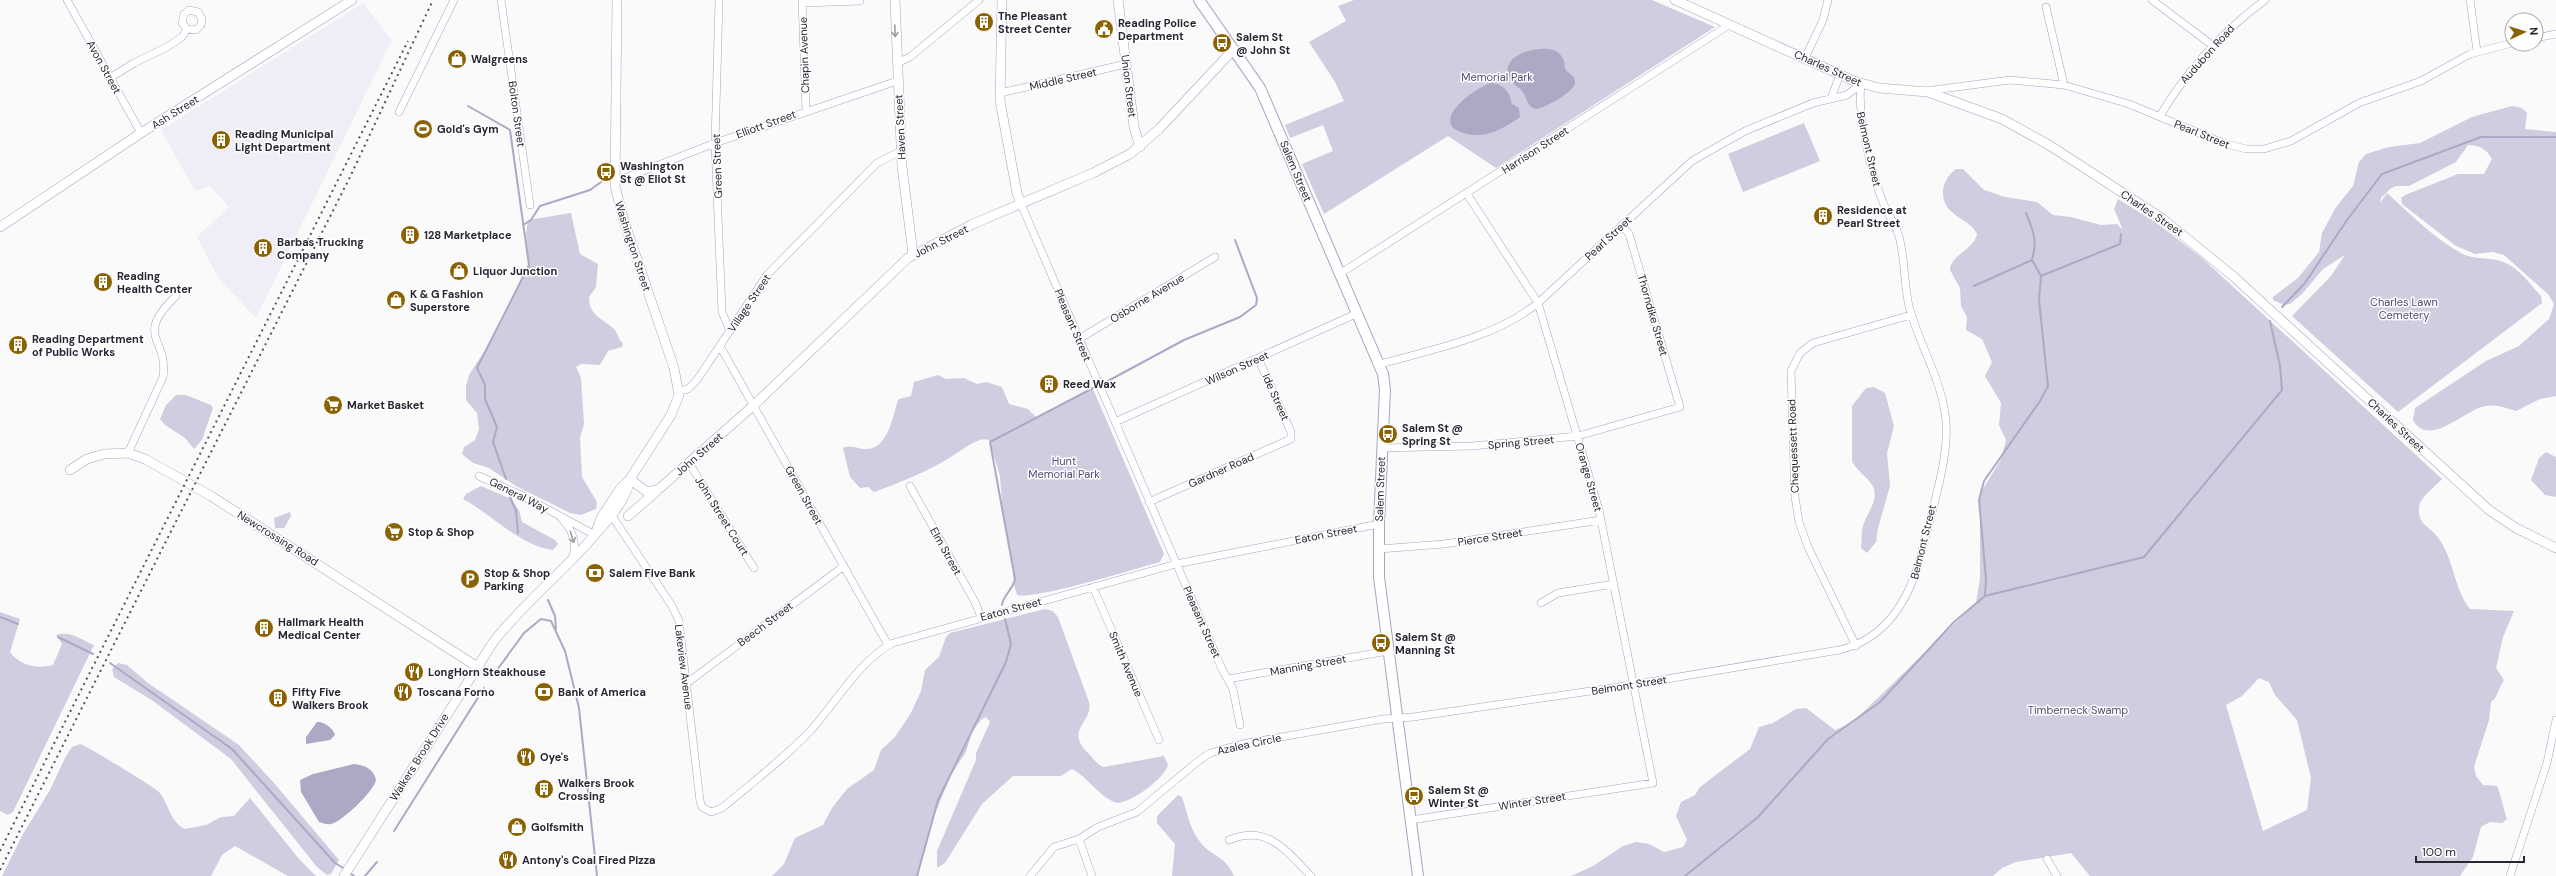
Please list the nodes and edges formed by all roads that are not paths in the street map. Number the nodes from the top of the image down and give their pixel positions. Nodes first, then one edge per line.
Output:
1 (67, 0) edge
2 (352, 0) edge
3 (454, 0) edge
4 (501, 0) edge
5 (617, 0) edge
6 (719, 0) edge
7 (860, 0) edge
8 (895, 0) edge
9 (979, 0) edge
10 (1002, 0) edge
11 (1118, 0) edge
12 (1199, 0) edge
13 (1675, 0) edge
14 (1828, 0) edge
15 (2152, 0) edge
16 (2265, 0) edge
17 (2470, 0) edge
18 (802, 1) edge
19 (2046, 6) dead end
20 (1729, 25) junction
21 (187, 29) dead end
22 (2556, 34) edge
23 (2544, 36) edge
24 (2212, 45) junction
25 (2504, 45) edge
26 (1234, 49) junction
27 (2477, 51) junction
28 (1805, 58) junction
29 (897, 63) junction
30 (1126, 64) junction
31 (1840, 75) junction
32 (110, 78) junction
33 (897, 81) junction
34 (1861, 84) junction
35 (2064, 85) junction
36 (1924, 91) junction
37 (1000, 93) junction
38 (1831, 98) junction
39 (806, 110) junction
40 (399, 112) dead end
41 (2160, 116) junction
42 (141, 133) junction
43 (715, 143) junction
44 (1140, 147) junction
45 (901, 151) junction
46 (615, 182) junction
47 (1467, 194) junction
48 (1021, 204) junction
49 (530, 205) dead end
50 (1622, 225) junction
51 (0, 227) edge
52 (913, 254) junction
53 (1215, 257) dead end
54 (1341, 273) junction
55 (176, 296) dead end
56 (1538, 303) junction
57 (1358, 314) junction
58 (1911, 315) junction
59 (730, 331) junction
60 (1079, 339) junction
61 (720, 346) junction
62 (1258, 358) junction
63 (1380, 364) junction
64 (679, 391) junction
65 (754, 405) junction
66 (1680, 408) joint
67 (1115, 422) junction
68 (1578, 436) junction
69 (1292, 437) joint
70 (1382, 448) junction
71 (128, 453) junction
72 (689, 463) junction
73 (70, 470) dead end
74 (479, 476) dead end
75 (630, 480) junction
76 (910, 486) dead end
77 (657, 491) junction
78 (1149, 502) junction
79 (559, 516) junction
80 (612, 516) junction
81 (628, 516) dead end
82 (1601, 520) junction
83 (1379, 524) junction
84 (595, 535) junction
85 (2556, 548) edge
86 (1378, 549) junction
87 (572, 561) junction
88 (1176, 564) junction
89 (844, 566) junction
90 (754, 568) dead end
91 (1614, 584) junction
92 (1093, 587) junction
93 (1541, 603) dead end
94 (981, 617) junction
95 (888, 645) junction
96 (1856, 646) junction
97 (1388, 651) junction
98 (476, 666) junction
99 (1228, 679) junction
100 (687, 683) junction
101 (1634, 685) junction
102 (1397, 718) junction
103 (2556, 720) edge
104 (1240, 725) dead end
105 (1158, 740) dead end
106 (1653, 783) joint
107 (707, 811) joint
108 (1411, 820) junction
109 (1079, 839) junction
110 (1229, 840) dead end
111 (2047, 859) dead end
112 (344, 876) edge
113 (1030, 876) edge
114 (1092, 876) edge
115 (1311, 876) edge
116 (1418, 876) edge
117 (2057, 876) edge
118 (2510, 876) edge

1 - 32 street, Avon Street
2 - 42 street, Ash Street
3 - 40 street
4 - 49 street, Bolton Street
5 - 46 street, Washington Street
6 - 43 street, Green Street
7 - 18 street
8 -> 29 street, Haven Street
9 - 29 street
10 - 37 street, Pleasant Street
11 - 30 street, Union Street
12 - 26 main road, Salem Street
13 - 20 street, Charles Street
14 - 28 street
15 - 24 street
16 - 24 street, Audubon Road
17 - 27 street
18 - 39 street, Chapin Avenue
19 - 35 street
20 - 28 street, Charles Street
20 - 47 street, Harrison Street
21 - 32 street
22 - 23 street
24 - 41 street, Audubon Road
25 - 27 street, Pearl Street
26 - 44 street, John Street
26 - 54 main road, Salem Street
27 - 41 street, Pearl Street
28 - 31 street, Charles Street
29 - 33 street, Haven Street
30 - 37 street, Middle Street
30 - 44 street, Union Street
31 - 34 street, Charles Street
31 - 38 street
32 - 42 street, Avon Street
33 - 39 street, Elliott Street
33 - 45 street, Haven Street
34 - 36 street, Charles Street
34 - 38 street, Pearl Street
34 - 58 street, Belmont Street
35 - 36 street, Pearl Street
35 - 41 street, Pearl Street
36 - 85 street, Charles Street
37 - 48 street, Pleasant Street
38 - 50 street, Pearl Street
39 - 43 street, Elliott Street
42 - 51 street, Ash Street
43 - 46 street, Elliott Street
43 - 59 street, Green Street
44 - 48 street, John Street
45 - 52 street, Haven Street
45 - 59 street, Village Street
46 - 64 street, Washington Street
47 - 54 street, Harrison Street
47 - 56 street, Orange Street
48 - 52 street, John Street
48 - 60 street, Pleasant Street
50 - 56 street, Pearl Street
50 - 66 street, Thorndike Street
52 - 65 street, John Street
53 - 60 street, Osborne Avenue
54 - 57 main road, Salem Street
55 - 71 street
56 - 63 street, Pearl Street
56 - 68 street, Orange Street
57 - 62 street, Wilson Street
57 - 63 main road, Salem Street
58 - 96 street, Belmont Street
58 - 96 street, Chequessett Road
59 - 61 street, Village Street
60 - 67 street, Pleasant Street
61 - 64 street, Village Street
61 - 65 street, Green Street
62 - 67 street, Wilson Street
62 - 69 street, Ide Street
63 - 70 main road, Salem Street
64 - 75 street
65 - 72 street, John Street
65 - 89 street, Green Street
66 - 68 street, Spring Street
67 - 78 street, Pleasant Street
68 - 70 street, Spring Street
68 - 82 street, Orange Street
69 - 78 street, Gardner Road
70 - 83 main road, Salem Street
71 - 73 street, Newcrossing Road
71 - 98 street, Newcrossing Road
72 - 77 street, John Street
72 - 90 street, John Street Court
74 - 79 street, General Way
75 - 77 street
75 - 80 street
75 - 84 street
76 - 94 street, Elm Street
77 - 81 street, John Street
78 - 88 street, Pleasant Street
79 - 84 street, General Way
79 -> 87 street, General Way
80 - 84 street
80 - 100 street, Lakeview Avenue
82 - 86 street, Pierce Street
82 - 91 street, Orange Street
83 - 86 main road, Salem Street
83 - 88 street, Eaton Street
84 - 87 street, Walkers Brook Drive
86 - 97 main road, Salem Street
87 - 98 street, Walkers Brook Drive
88 - 92 street, Eaton Street
88 - 99 street, Pleasant Street
89 - 95 street, Green Street
89 - 100 street, Beech Street
91 - 93 street
91 - 101 street, Orange Street
92 - 94 street, Eaton Street
92 - 105 street, Smith Avenue
94 - 95 street, Eaton Street
95 - 107 street, Eaton Street
96 - 101 street, Belmont Street
97 - 99 street, Manning Street
97 - 102 main road, Salem Street
98 - 112 street, Walkers Brook Drive
99 - 104 street, Pleasant Street
100 - 107 street, Lakeview Avenue
101 - 102 street, Belmont Street
101 - 106 street, Orange Street
102 - 108 main road, Salem Street
102 - 109 street, Azalea Circle
103 - 118 street
106 - 108 street, Winter Street
108 - 116 main road, Salem Street
109 - 113 street, Azalea Circle
109 - 114 street
110 - 115 street
111 - 117 street

